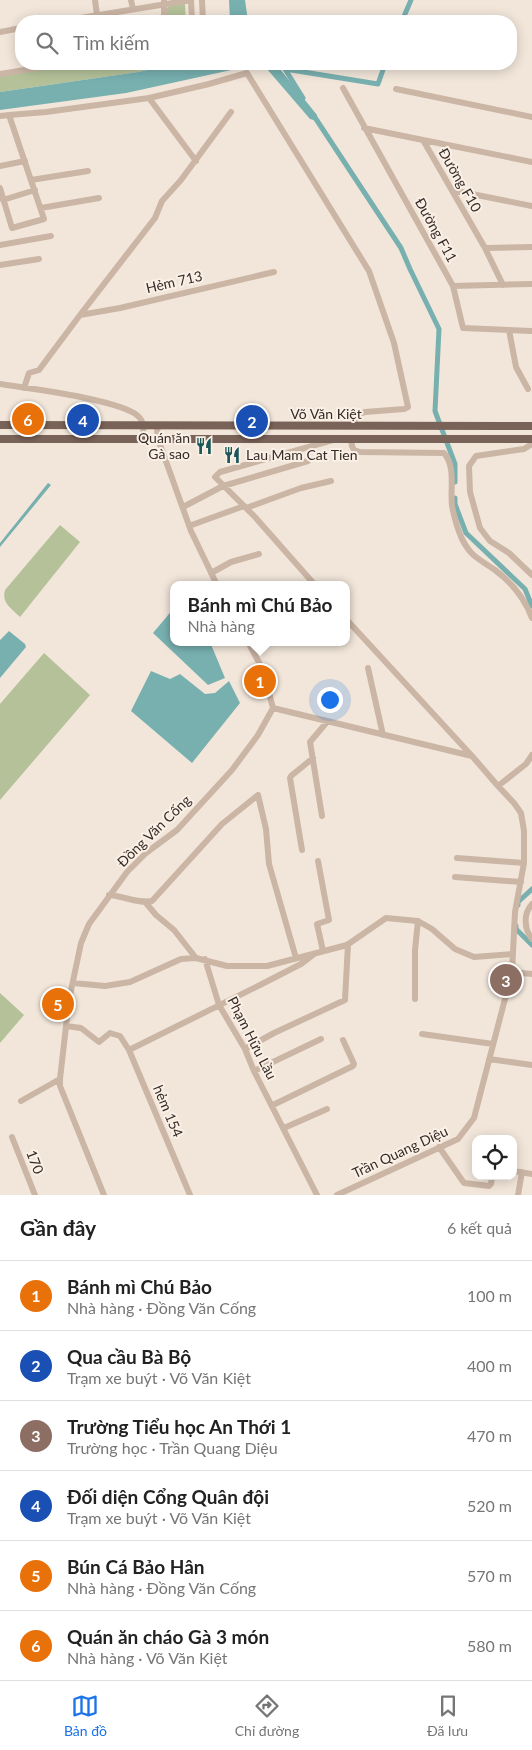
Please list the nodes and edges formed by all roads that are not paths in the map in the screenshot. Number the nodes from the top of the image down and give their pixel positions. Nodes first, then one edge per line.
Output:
1 (95, 0) edge
2 (131, 0) edge
3 (191, 0) edge
4 (202, 0) edge
5 (164, 2) edge
6 (133, 9) junction
7 (97, 15) joint
8 (164, 15) edge
9 (192, 15) edge
10 (203, 15) edge
11 (15, 29) edge
12 (0, 32) edge
13 (24, 70) edge
14 (0, 74) edge
15 (343, 88) dead end
16 (396, 89) dead end
17 (149, 98) junction
18 (231, 112) dead end
19 (9, 115) junction
20 (0, 116) edge
21 (532, 117) edge
22 (364, 128) junction
23 (422, 140) junction
24 (25, 160) junction
25 (196, 161) junction
26 (532, 162) edge
27 (0, 166) edge
28 (88, 170) dead end
29 (31, 180) junction
30 (0, 188) edge
31 (35, 190) junction
32 (452, 190) junction
33 (99, 198) dead end
34 (3, 200) junction
35 (532, 206) edge
36 (41, 208) junction
37 (51, 236) dead end
38 (0, 245) edge
39 (532, 247) edge
40 (485, 248) junction
41 (39, 259) dead end
42 (0, 265) edge
43 (274, 272) dead end
44 (532, 284) edge
45 (503, 285) junction
46 (453, 286) junction
47 (80, 315) junction
48 (509, 330) junction
49 (532, 331) edge
50 (0, 384) edge
51 (24, 388) junction
52 (528, 389) dead end
53 (0, 425) edge
54 (143, 426) junction
55 (352, 426) junction
56 (532, 426) edge
57 (157, 427) junction
58 (0, 439) edge
59 (143, 439) junction
60 (158, 439) junction
61 (338, 439) junction
62 (352, 439) junction
63 (532, 439) edge
64 (532, 444) edge
65 (308, 461) dead end
66 (331, 481) dead end
67 (223, 486) junction
68 (183, 507) junction
69 (245, 507) junction
70 (189, 526) junction
71 (259, 554) dead end
72 (211, 573) junction
73 (532, 575) edge
74 (215, 581) edge
75 (310, 581) edge
76 (532, 618) edge
77 (350, 624) edge
78 (250, 646) edge
79 (368, 668) dead end
80 (273, 708) junction
81 (327, 722) junction
82 (383, 736) junction
83 (532, 755) edge
84 (472, 756) junction
85 (312, 758) junction
86 (498, 786) junction
87 (322, 816) dead end
88 (302, 850) dead end
89 (457, 858) dead end
90 (318, 860) dead end
91 (524, 863) junction
92 (455, 877) dead end
93 (520, 882) junction
94 (109, 895) junction
95 (146, 903) junction
96 (532, 904) edge
97 (418, 921) junction
98 (532, 939) edge
99 (348, 944) junction
100 (323, 951) junction
101 (315, 953) junction
102 (512, 954) junction
103 (196, 958) junction
104 (296, 958) junction
105 (205, 959) junction
106 (512, 972) junction
107 (532, 974) edge
108 (73, 983) junction
109 (415, 999) dead end
110 (219, 1005) junction
111 (66, 1026) junction
112 (422, 1034) dead end
113 (321, 1039) dead end
114 (342, 1040) dead end
115 (493, 1044) junction
116 (245, 1049) junction
117 (129, 1050) junction
118 (490, 1059) junction
119 (532, 1065) edge
120 (254, 1071) junction
121 (60, 1079) junction
122 (20, 1101) dead end
123 (272, 1105) junction
124 (327, 1110) dead end
125 (284, 1128) junction
126 (12, 1137) dead end
127 (439, 1147) junction
128 (517, 1171) edge
129 (522, 1172) junction
130 (532, 1174) edge
131 (492, 1180) edge
132 (35, 1195) edge
133 (104, 1195) edge
134 (190, 1195) edge
135 (317, 1195) edge
136 (337, 1195) edge
137 (518, 1195) edge

1 - 7 street
2 - 6 street
3 - 5 street
3 - 9 street
4 - 10 street
5 - 6 street
5 - 8 street
6 - 7 street
11 - 12 street
13 - 14 street
15 - 22 street, Đường F11
16 - 21 street
17 - 19 street
17 - 25 street
17 - 55 street
18 - 25 street
19 - 20 street
19 - 24 street
22 - 23 street, Đường F10
22 - 46 street, Đường F11
23 - 26 street
23 - 32 street, Đường F10
24 - 27 street
24 - 29 street
25 - 47 street
28 - 29 street
29 - 31 street
30 - 34 street
31 - 34 street
31 - 36 street
32 - 35 street
32 - 40 street, Đường F10
33 - 36 street
34 - 36 street
37 - 38 street
39 - 40 street
40 - 45 street, Đường F10
41 - 42 street
43 - 47 street, Hẻm 713
44 - 45 street
45 - 46 street
46 - 48 street, Đường F11
47 - 51 street
48 - 49 street, Đường F11
48 - 52 street
50 - 51 street
51 - 54 street
53 - 54 main road, Võ Văn Kiệt
54 - 57 main road, Võ Văn Kiệt
54 - 59 street
55 - 56 main road, Võ Văn Kiệt
55 - 57 main road, Võ Văn Kiệt
57 - 60 street
58 - 59 main road, Võ Văn Kiệt
59 - 60 main road, Võ Văn Kiệt
60 - 61 main road, Võ Văn Kiệt
60 - 68 street
61 - 62 main road, Võ Văn Kiệt
61 - 67 street
62 - 63 main road, Võ Văn Kiệt
62 - 76 street
64 - 73 street
65 - 67 street
66 - 69 street
67 - 68 street
67 - 69 street
68 - 70 street
69 - 70 street
69 - 75 street
70 - 72 street
71 - 72 street
72 - 74 street
77 - 84 street, Trần Quang Diệu
78 - 80 street
79 - 82 street
80 - 81 street
80 - 94 street, Đồng Văn Cống
81 - 82 street
81 - 85 street
82 - 84 street
83 - 86 street
84 - 86 street, Trần Quang Diệu
85 - 87 street
85 - 88 street
86 - 91 street, Trần Quang Diệu
89 - 91 street
90 - 100 street
91 - 93 street, Trần Quang Diệu
92 - 93 street
93 - 102 street, Trần Quang Diệu
94 - 95 street
94 - 108 street, Đồng Văn Cống
95 - 103 street
95 - 104 street
96 - 98 street
97 - 99 street
97 - 102 street
97 - 109 street
99 - 100 street
99 - 116 street
100 - 101 street
101 - 104 street
101 - 110 street
102 - 106 street, Trần Quang Diệu
103 - 105 street
103 - 108 street
104 - 105 street
105 - 110 street, Phạm Hữu Lầu
106 - 107 street
106 - 115 street, Trần Quang Diệu
108 - 111 street, Đồng Văn Cống
110 - 116 street, Phạm Hữu Lầu
110 - 117 street
111 - 117 street, hẻm 154
111 - 121 street, Đồng Văn Cống
112 - 115 street
113 - 120 street
114 - 123 street
115 - 118 street, Trần Quang Diệu
116 - 120 street, Phạm Hữu Lầu
117 - 134 street, hẻm 154
118 - 119 street
118 - 127 street, Trần Quang Diệu
120 - 123 street, Phạm Hữu Lầu
121 - 122 street
121 - 133 street, Đồng Văn Cống
123 - 125 street, Phạm Hữu Lầu
124 - 125 street
125 - 135 street, Phạm Hữu Lầu
126 - 132 street, 170
127 - 131 street
127 - 136 street, Trần Quang Diệu
128 - 129 street
129 - 130 street
129 - 137 street

